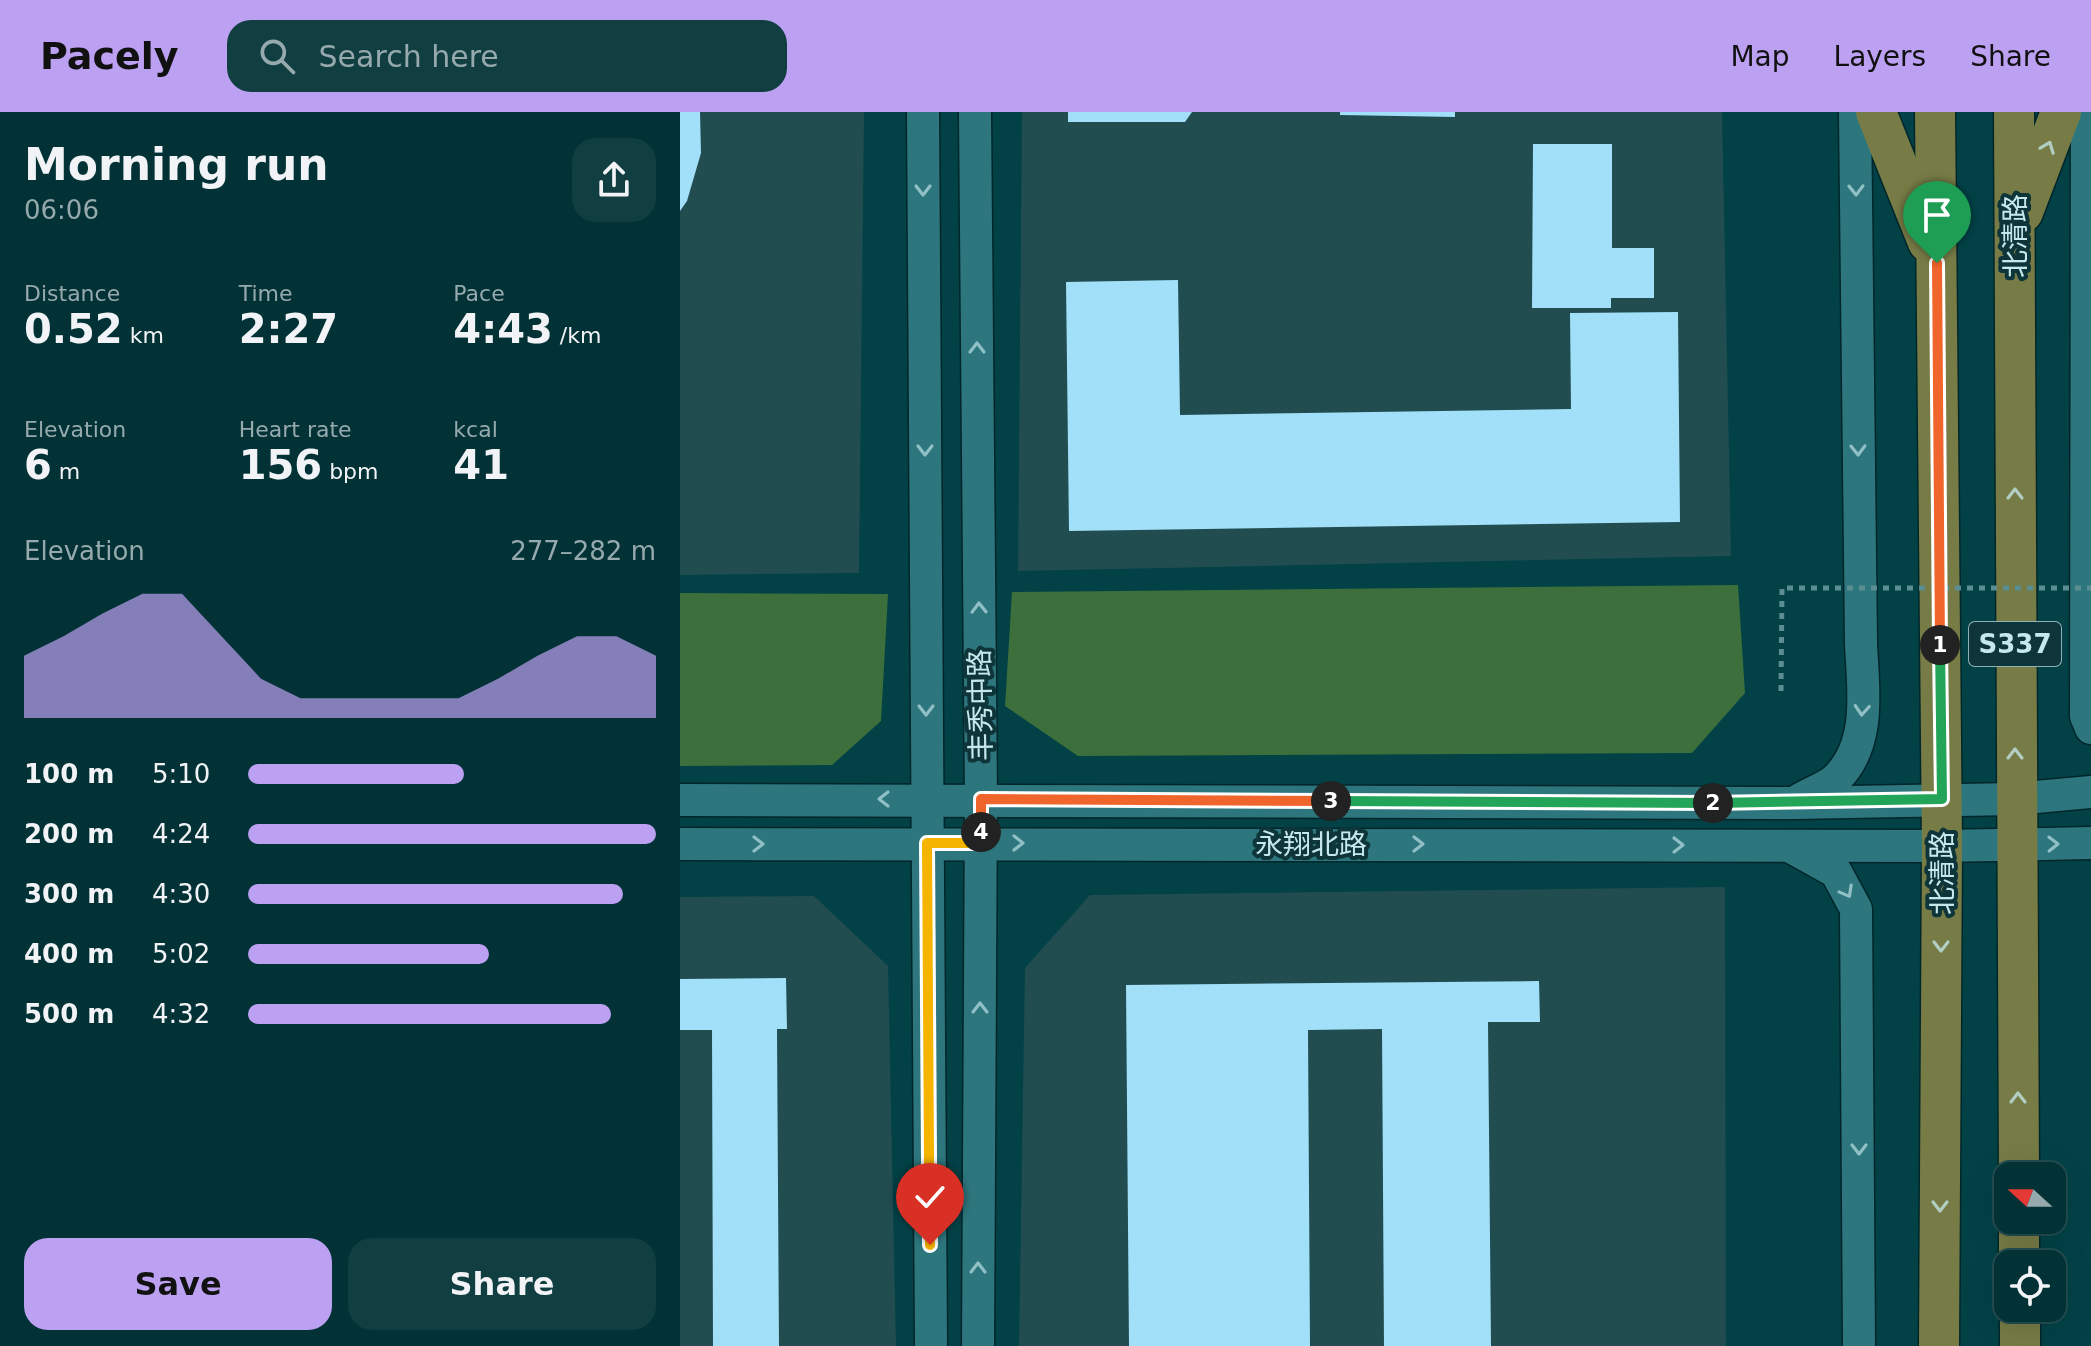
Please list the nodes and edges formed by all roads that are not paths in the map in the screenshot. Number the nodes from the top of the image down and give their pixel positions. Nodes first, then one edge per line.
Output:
1 (923, 112) edge
2 (975, 112) edge
3 (1855, 112) edge
4 (1876, 112) edge
5 (1935, 112) edge
6 (2014, 112) edge
7 (2061, 112) edge
8 (2087, 112) edge
9 (2015, 235) junction
10 (1937, 263) junction
11 (2091, 728) edge
12 (2091, 792) edge
13 (927, 799) junction
14 (981, 799) junction
15 (1942, 799) junction
16 (2015, 799) junction
17 (680, 800) edge
18 (1794, 803) junction
19 (927, 843) junction
20 (981, 843) junction
21 (2091, 843) edge
22 (680, 844) edge
23 (1788, 845) junction
24 (2016, 845) junction
25 (1942, 846) junction
26 (2019, 1162) edge
27 (1938, 1345) edge
28 (931, 1346) edge
29 (978, 1346) edge
30 (1859, 1346) edge

1 -> 13 street, 丰秀中路
14 -> 2 street, 丰秀中路
3 -> 18 street
4 - 10 main road
5 - 10 main road, 北清路 / S337
6 - 9 main road, 北清路 / S337
9 -> 7 main road
8 - 11 street
16 -> 9 main road, 北清路 / S337
10 - 15 main road, 北清路 / S337
12 - 16 street, 永翔北路
13 - 14 street, 永翔北路
13 -> 17 street, 永翔北路
13 - 19 street, 丰秀中路
14 - 18 street, 永翔北路
14 - 20 street, 丰秀中路
15 - 16 street, 永翔北路
15 - 18 street, 永翔北路
15 - 25 main road, 北清路 / S337
16 - 24 main road, 北清路 / S337
19 - 20 street, 永翔北路
22 -> 19 street, 永翔北路
19 - 28 street, 丰秀中路
20 -> 23 street, 永翔北路
29 -> 20 street, 丰秀中路
24 -> 21 street, 永翔北路
23 - 25 street, 永翔北路
23 -> 30 street
24 - 25 street, 永翔北路
26 -> 24 main road, 北清路 / S337
25 -> 27 main road, 北清路 / S337

